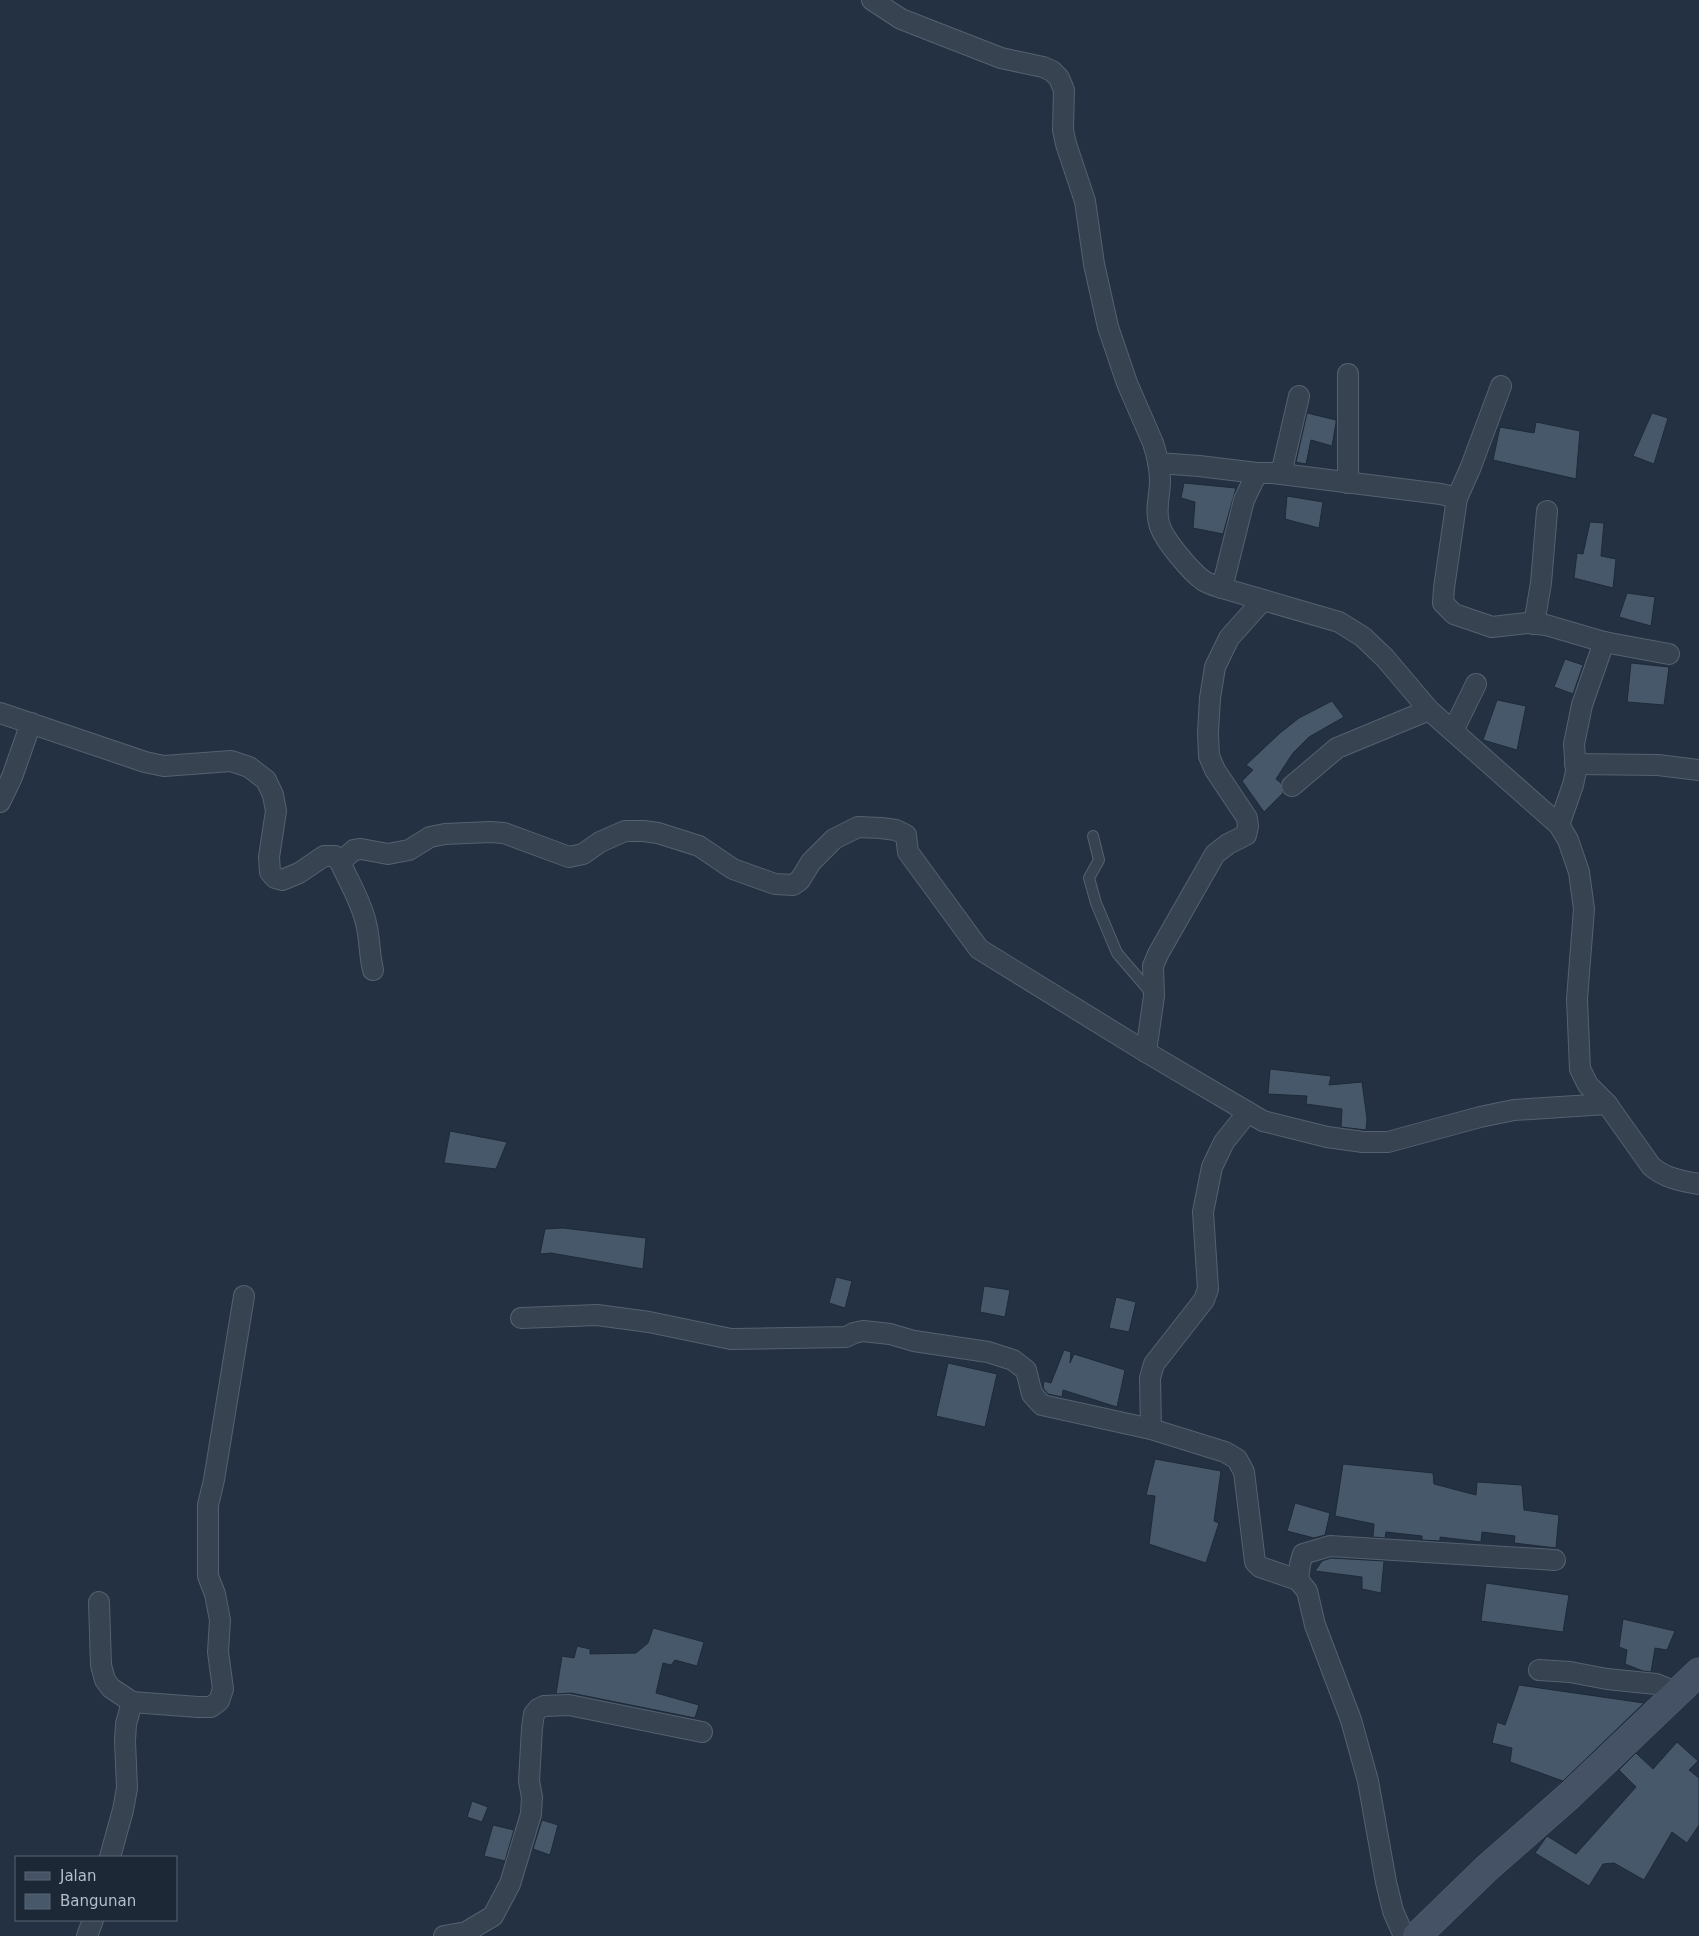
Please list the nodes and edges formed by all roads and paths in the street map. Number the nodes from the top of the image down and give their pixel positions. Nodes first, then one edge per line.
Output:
1 (872, 0) edge
2 (1348, 374) dead end
3 (1501, 386) dead end
4 (1299, 396) dead end
5 (1158, 463) junction
6 (1257, 473) junction
7 (1281, 474) junction
8 (1348, 483) junction
9 (1457, 498) junction
10 (1547, 511) dead end
11 (1222, 588) junction
12 (1263, 600) junction
13 (1534, 624) junction
14 (1604, 642) junction
15 (1669, 654) dead end
16 (1476, 684) dead end
17 (1429, 710) junction
18 (0, 713) edge
19 (31, 723) junction
20 (1453, 731) junction
21 (1575, 764) junction
22 (1699, 770) edge
23 (1292, 786) dead end
24 (0, 802) edge
25 (1559, 825) junction
26 (1093, 836) dead end
27 (340, 862) junction
28 (373, 970) dead end
29 (1154, 996) junction
30 (1146, 1052) junction
31 (1607, 1104) junction
32 (1248, 1112) junction
33 (1699, 1184) edge
34 (244, 1296) dead end
35 (521, 1318) dead end
36 (1151, 1429) junction
37 (1555, 1560) dead end
38 (1298, 1580) junction
39 (99, 1602) dead end
40 (1539, 1670) dead end
41 (1699, 1672) edge
42 (1675, 1694) junction
43 (132, 1702) junction
44 (702, 1732) dead end
45 (110, 1856) edge
46 (93, 1921) edge
47 (87, 1936) edge
48 (444, 1936) edge
49 (1404, 1936) edge
50 (1417, 1936) edge

1 - 5 street
2 - 8 street
3 - 9 street
4 - 7 street
5 - 6 street
5 - 11 street
6 - 7 street
6 - 11 street
7 - 8 street
8 - 9 street
9 - 13 street
10 - 13 street
11 - 12 street
12 - 17 street
12 - 29 street
13 - 14 street
14 - 15 street
14 - 21 street
16 - 20 street
17 - 20 street
17 - 23 street
18 - 19 street
19 - 24 street
19 - 27 street
20 - 25 street
21 - 22 street
21 - 25 street
25 - 31 street
26 - 29 lane
27 - 28 street
27 - 30 street
29 - 30 street
30 - 32 street
31 - 32 street
31 - 33 street
32 - 36 street
34 - 43 street
35 - 36 street
36 - 38 street
37 - 38 street
38 - 49 street
39 - 43 street
40 - 42 street
41 - 42 street
42 - 50 street
43 - 45 street
44 - 48 street
46 - 47 street

